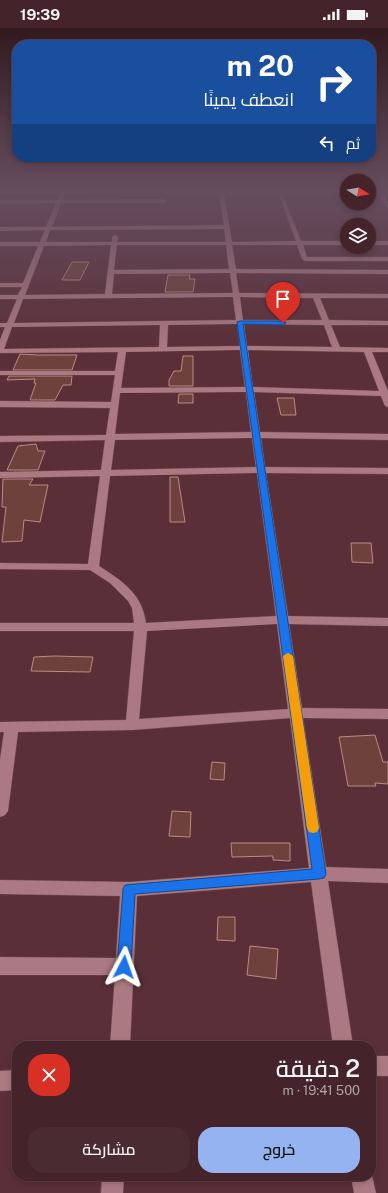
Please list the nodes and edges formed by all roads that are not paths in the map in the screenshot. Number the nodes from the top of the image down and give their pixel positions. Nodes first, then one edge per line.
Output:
1 (208, 242) edge
2 (229, 242) edge
3 (254, 242) edge
4 (298, 243) junction
5 (340, 243) edge
6 (376, 243) edge
7 (388, 243) edge
8 (0, 244) edge
9 (42, 244) junction
10 (114, 244) junction
11 (305, 259) junction
12 (388, 259) edge
13 (233, 271) junction
14 (112, 272) junction
15 (311, 272) junction
16 (388, 272) edge
17 (0, 285) edge
18 (25, 285) junction
19 (236, 295) junction
20 (108, 296) junction
21 (316, 296) junction
22 (388, 296) edge
23 (0, 297) edge
24 (21, 297) junction
25 (240, 322) junction
26 (388, 323) edge
27 (326, 324) junction
28 (10, 325) junction
29 (164, 325) junction
30 (0, 326) edge
31 (244, 348) junction
32 (0, 350) edge
33 (122, 350) junction
34 (163, 350) junction
35 (337, 350) junction
36 (367, 350) junction
37 (388, 350) edge
38 (0, 373) edge
39 (119, 373) junction
40 (250, 389) junction
41 (117, 391) junction
42 (386, 394) edge
43 (0, 404) edge
44 (388, 404) edge
45 (115, 405) junction
46 (256, 435) junction
47 (388, 437) edge
48 (110, 438) junction
49 (0, 439) edge
50 (262, 470) junction
51 (388, 472) edge
52 (105, 475) junction
53 (0, 476) edge
54 (0, 566) edge
55 (93, 567) junction
56 (283, 620) junction
57 (388, 622) edge
58 (0, 627) edge
59 (141, 627) junction
60 (296, 713) junction
61 (388, 714) edge
62 (132, 725) junction
63 (6, 727) edge
64 (0, 811) edge
65 (319, 874) junction
66 (388, 876) edge
67 (0, 887) edge
68 (129, 889) junction
69 (0, 966) edge
70 (124, 967) junction
71 (120, 1041) edge
72 (342, 1041) edge
73 (376, 1066) edge
74 (388, 1066) edge
75 (12, 1080) edge
76 (0, 1081) edge
77 (113, 1181) edge
78 (363, 1181) edge
79 (112, 1193) edge
80 (365, 1193) edge

1 - 10 street
2 - 13 street
3 - 4 street
4 - 5 street
4 - 11 street
6 - 7 street
8 - 9 street
9 - 10 street
9 - 18 street
10 - 14 street
11 - 12 street
11 - 15 street
13 - 14 street
13 - 15 street
13 - 19 street
14 - 20 street
15 - 16 street
17 - 18 street
18 - 24 street
19 - 20 street
19 - 21 street
19 - 25 street
20 - 24 street
21 - 22 street
21 - 27 street
23 - 24 street
24 - 28 street
25 - 27 street
25 - 29 street
25 - 31 street
26 - 27 street
27 - 35 street
28 - 29 street
28 - 30 street
28 - 32 street
29 - 34 street
31 - 34 street
31 - 35 street
31 - 40 street
32 - 33 street
33 - 34 street
33 - 39 street
35 - 36 street
36 - 37 street
36 - 42 street
38 - 39 street
39 - 41 street
40 - 41 street
40 - 42 street
40 - 46 street
41 - 45 street
42 - 44 street
43 - 45 street
45 - 48 street
46 - 47 street
46 - 48 street
46 - 50 street
48 - 49 street
48 - 52 street
50 - 51 street
50 - 52 street
50 - 56 street
52 - 53 street
52 - 55 street
54 - 55 street
55 - 59 street
56 - 57 street
56 - 59 street
56 - 60 street
58 - 59 street
59 - 62 street
60 - 61 street
60 - 62 street
60 - 65 street
62 - 63 street
63 - 64 street
65 - 66 street
65 - 68 street
65 - 72 street
67 - 68 street
68 - 70 street
69 - 70 street
70 - 71 street
73 - 74 street
75 - 76 street
77 - 79 street
78 - 80 street

